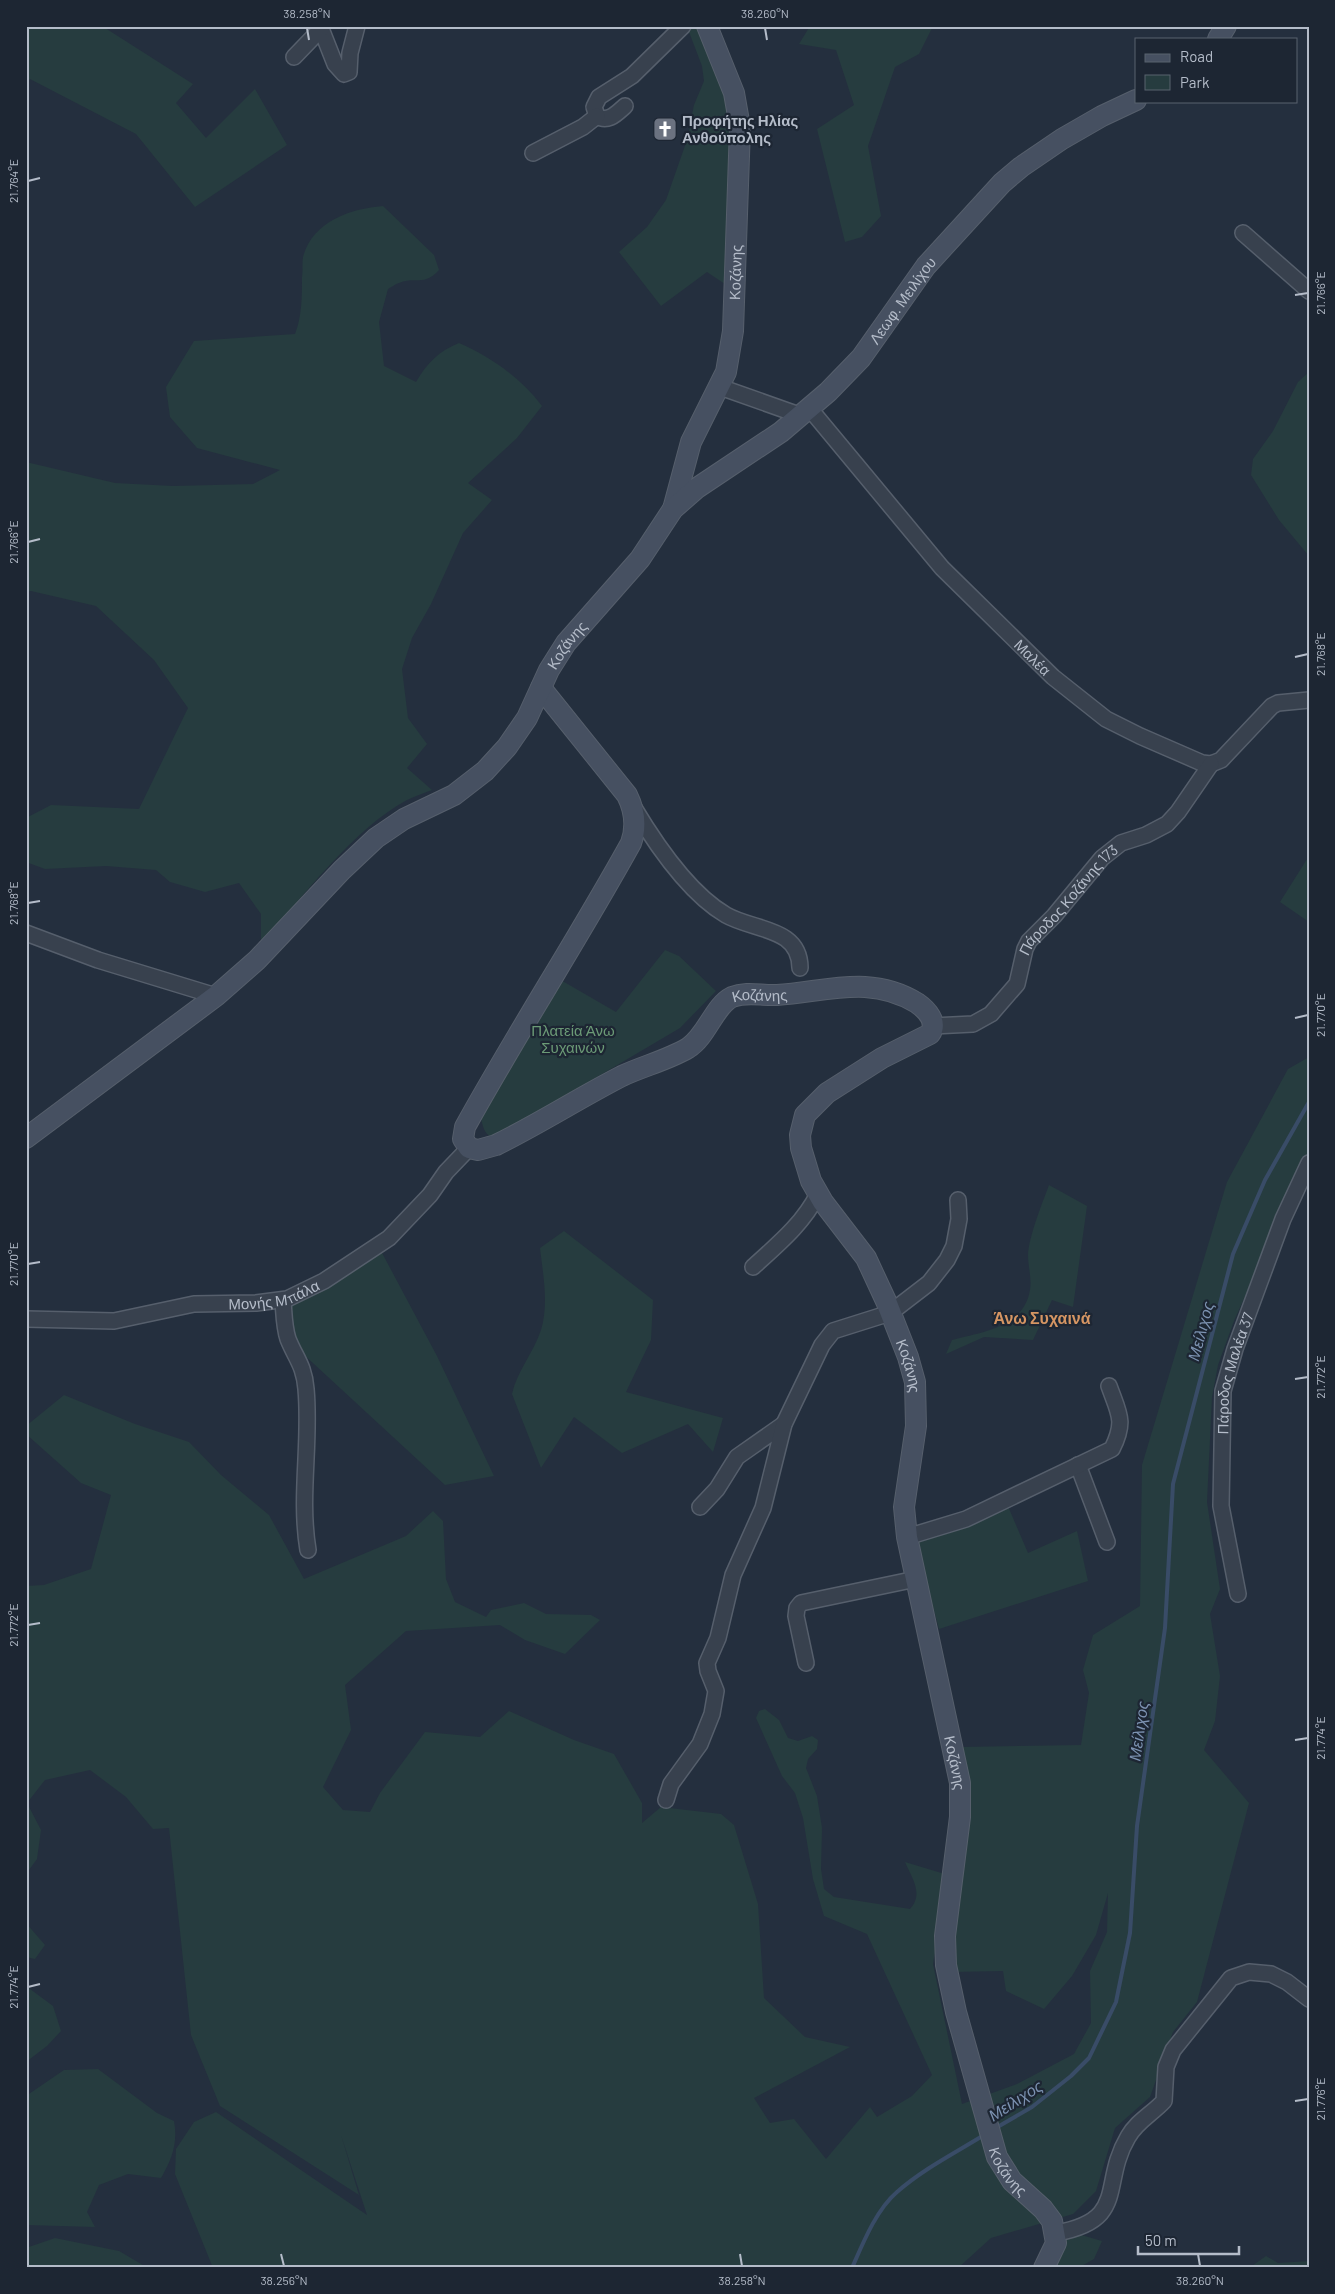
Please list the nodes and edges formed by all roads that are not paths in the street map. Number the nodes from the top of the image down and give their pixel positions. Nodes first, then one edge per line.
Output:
1 (357, 26) edge
2 (683, 26) edge
3 (707, 26) edge
4 (1226, 26) edge
5 (320, 28) edge
6 (1219, 38) edge
7 (294, 57) dead end
8 (1135, 101) edge
9 (625, 106) dead end
10 (597, 116) junction
11 (533, 153) dead end
12 (1243, 233) dead end
13 (1309, 291) edge
14 (720, 387) junction
15 (806, 412) junction
16 (673, 509) junction
17 (541, 688) junction
18 (1309, 700) edge
19 (1211, 764) junction
20 (633, 807) junction
21 (26, 933) edge
22 (800, 968) dead end
23 (216, 996) junction
24 (932, 1026) junction
25 (26, 1138) edge
26 (469, 1148) junction
27 (1308, 1168) edge
28 (818, 1194) junction
29 (958, 1200) dead end
30 (753, 1267) dead end
31 (283, 1301) junction
32 (890, 1312) junction
33 (26, 1319) edge
34 (1109, 1386) dead end
35 (784, 1424) junction
36 (1078, 1465) junction
37 (700, 1507) dead end
38 (907, 1537) junction
39 (1107, 1542) dead end
40 (308, 1550) dead end
41 (916, 1579) junction
42 (1238, 1594) dead end
43 (806, 1663) dead end
44 (666, 1800) dead end
45 (1309, 1999) edge
46 (1056, 2233) junction
47 (1044, 2268) edge

1 - 5 street
2 - 10 street
3 - 14 street, Κοζάνης
4 - 6 street
5 - 7 street
8 - 15 street, Λεωφ. Μειλίχου
9 - 10 street
10 - 11 street
12 - 13 street
14 - 15 street
14 - 16 street, Κοζάνης
15 - 16 street, Λεωφ. Μειλίχου
15 - 19 street, Μαλέα
16 - 17 street, Κοζάνης
17 - 20 street
17 - 23 street, Κοζάνης
18 - 19 street
19 - 24 street, Πάροδος Κοζάνης 173
20 - 22 street
20 - 26 street
21 - 23 street
23 - 25 street, Κοζάνης
24 - 26 street, Κοζάνης
24 - 28 street, Κοζάνης
26 - 31 street, Μονής Μπάλα
27 - 42 street, Πάροδος Μαλέα 37
28 - 30 street
28 - 32 street, Κοζάνης
29 - 32 street
31 - 33 street, Μονής Μπάλα
31 - 40 street
32 - 35 street
32 - 38 street, Κοζάνης
34 - 36 street
35 - 37 street
35 - 44 street
36 - 38 street
36 - 39 street
38 - 41 street, Κοζάνης
41 - 43 street
41 - 46 street, Κοζάνης
45 - 46 street
46 - 47 street

